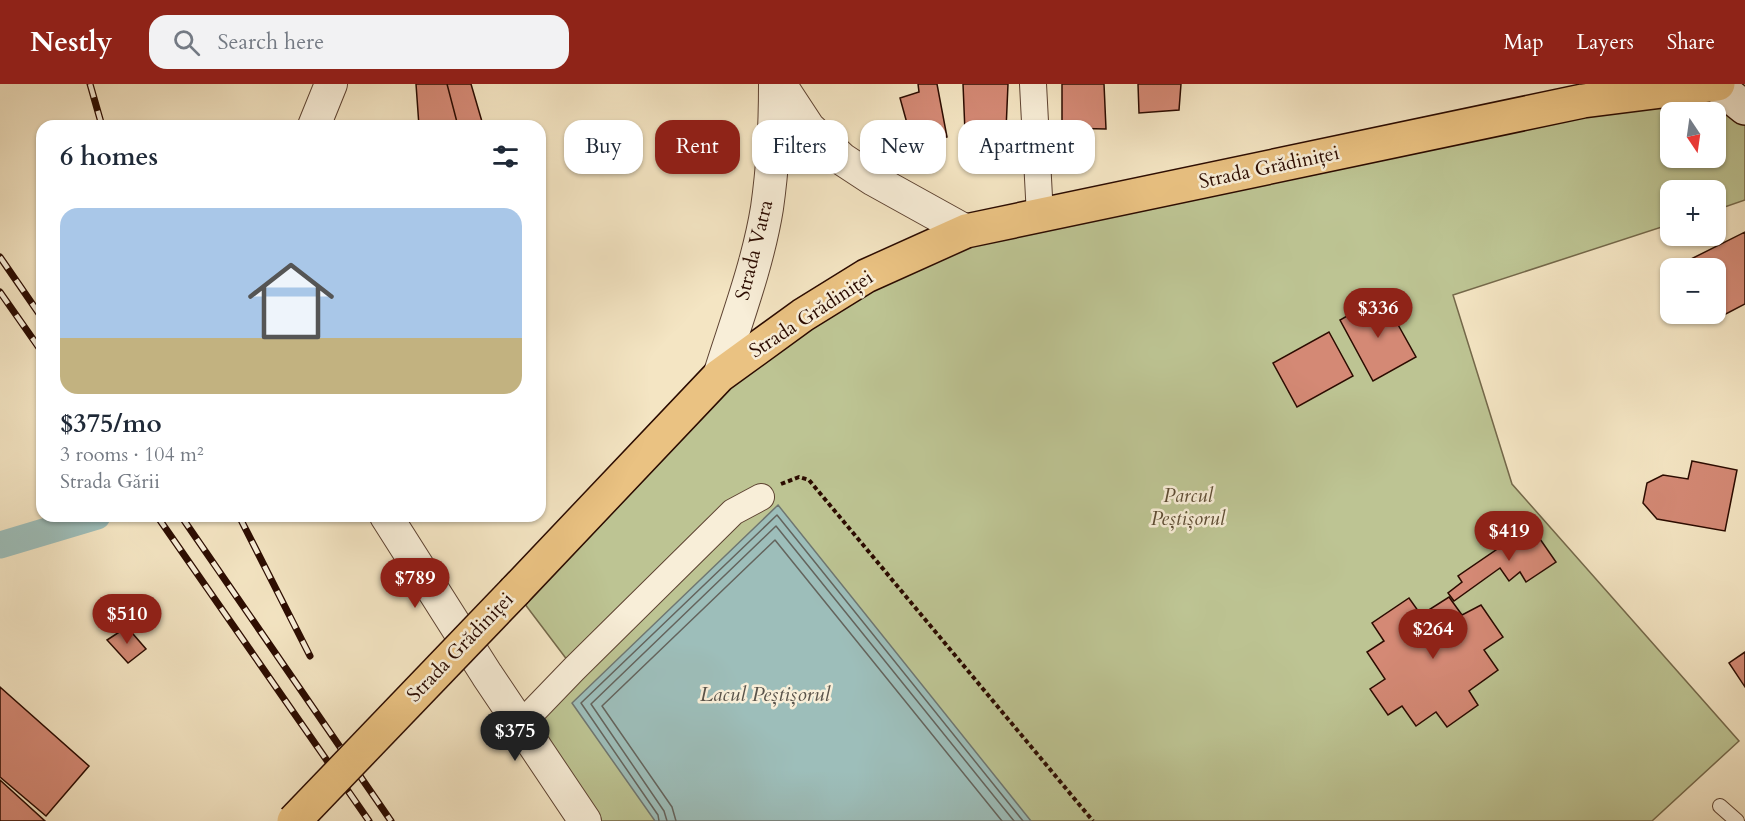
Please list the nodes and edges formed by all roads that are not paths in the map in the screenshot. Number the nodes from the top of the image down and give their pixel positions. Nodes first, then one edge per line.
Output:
1 (331, 84) edge
2 (775, 84) edge
3 (780, 84) edge
4 (1033, 84) edge
5 (1716, 84) edge
6 (1745, 108) edge
7 (316, 120) edge
8 (1040, 216) junction
9 (966, 231) junction
10 (719, 376) junction
11 (761, 497) road end
12 (390, 522) edge
13 (520, 724) junction
14 (1720, 806) dead end
15 (294, 821) edge
16 (585, 821) edge
17 (1737, 821) edge

1 - 7 street
2 - 10 street, Strada Vatra
3 - 9 street
4 - 8 street
5 - 6 main road
5 - 8 main road, Strada Grădiniței
8 - 9 main road, Strada Grădiniței
9 - 10 main road, Strada Grădiniței
10 - 15 main road, Strada Grădiniței, bridge
11 - 13 street
12 - 13 street
13 - 16 street
14 - 17 lane

